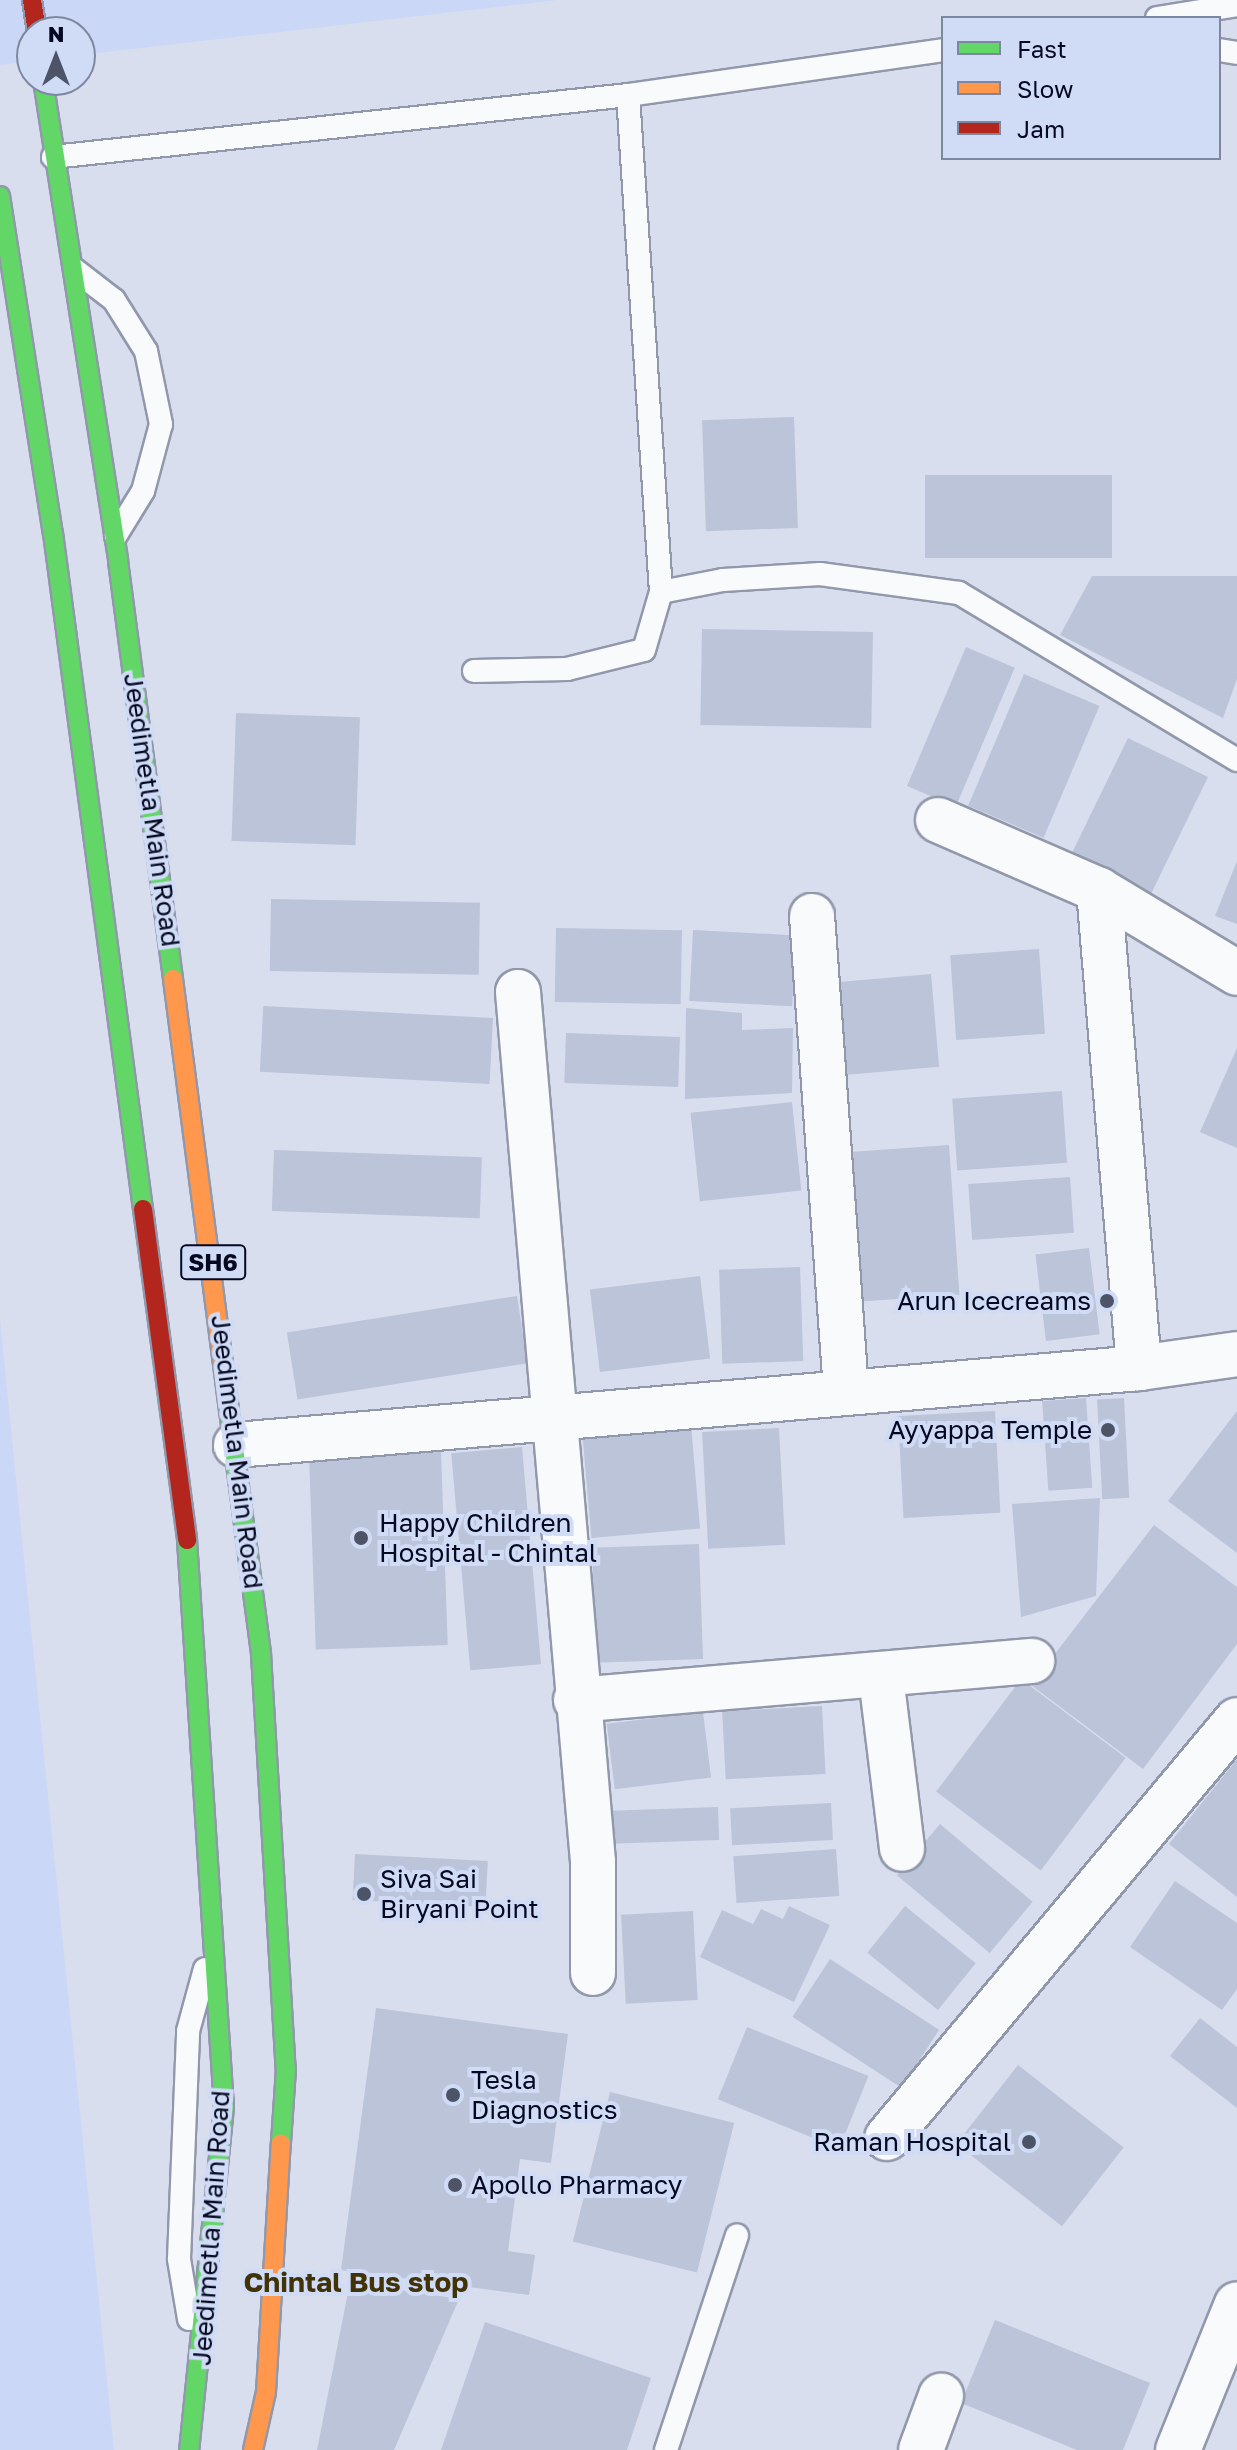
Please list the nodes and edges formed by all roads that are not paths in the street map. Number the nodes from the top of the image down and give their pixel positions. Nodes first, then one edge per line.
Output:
1 (1237, 5) edge
2 (1169, 16) edge
3 (941, 50) edge
4 (628, 95) junction
5 (45, 96) edge
6 (53, 157) junction
7 (0, 196) edge
8 (71, 267) junction
9 (114, 537) junction
10 (661, 592) junction
11 (474, 671) dead end
12 (1237, 760) edge
13 (938, 820) dead end
14 (1099, 890) junction
15 (812, 916) dead end
16 (1237, 973) edge
17 (518, 992) dead end
18 (1237, 1354) edge
19 (1139, 1368) junction
20 (846, 1391) junction
21 (553, 1416) junction
22 (236, 1445) junction
23 (1032, 1661) dead end
24 (881, 1677) junction
25 (576, 1700) junction
26 (1237, 1720) edge
27 (902, 1849) dead end
28 (215, 1938) junction
29 (593, 1973) dead end
30 (887, 2138) dead end
31 (737, 2235) dead end
32 (1237, 2304) edge
33 (201, 2366) junction
34 (941, 2396) dead end
35 (189, 2450) edge
36 (253, 2450) edge
37 (666, 2450) edge
38 (921, 2450) edge
39 (1178, 2450) edge

1 - 2 lane
3 - 4 lane
4 - 6 lane
4 - 10 lane
5 - 6 main road, Jeedimetla Main Road / SH6
6 - 8 main road, Jeedimetla Main Road / SH6
7 - 28 main road, Jeedimetla Main Road / SH6
8 - 9 main road, Jeedimetla Main Road / SH6
8 - 9 lane
9 - 22 main road, Jeedimetla Main Road / SH6
10 - 11 lane
10 - 12 lane
13 - 14 street
14 - 16 street
14 - 19 street
15 - 20 street
17 - 21 street
18 - 19 street
19 - 20 street
20 - 21 street
21 - 22 street
21 - 25 street
22 - 36 main road, Jeedimetla Main Road / SH6
23 - 24 street
24 - 25 street
24 - 27 street
25 - 29 street
26 - 30 street
28 - 33 main road, Jeedimetla Main Road / SH6
28 - 33 lane
31 - 37 lane
32 - 39 street
33 - 35 main road, Jeedimetla Main Road / SH6
34 - 38 street

